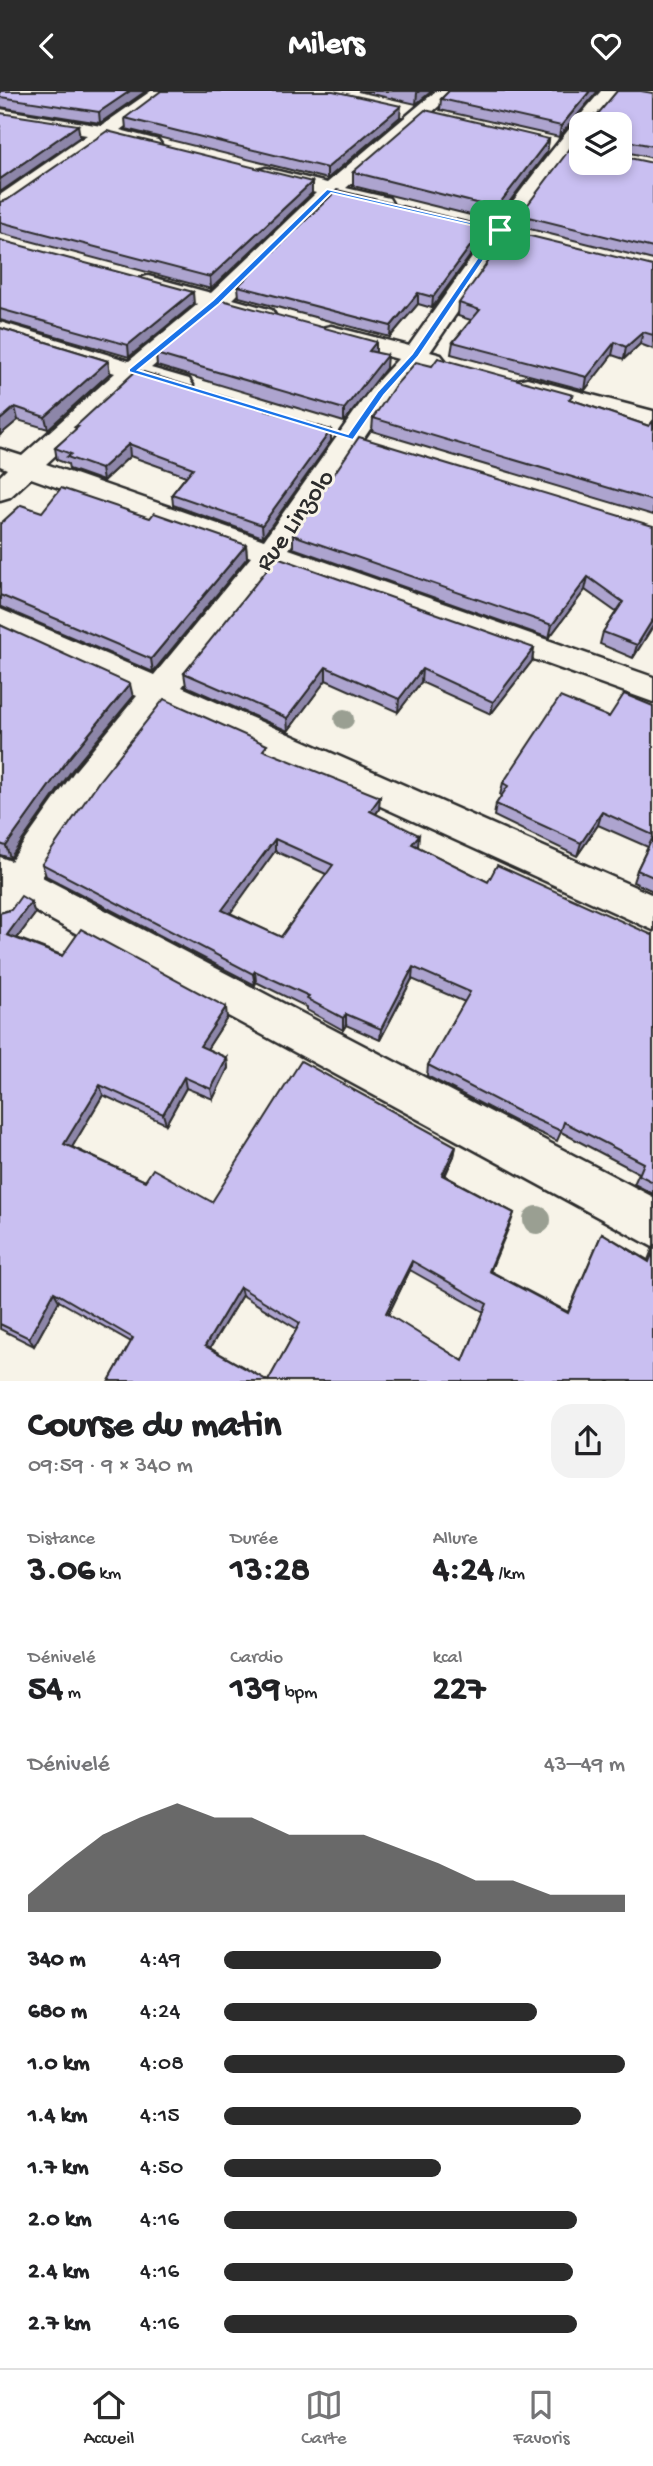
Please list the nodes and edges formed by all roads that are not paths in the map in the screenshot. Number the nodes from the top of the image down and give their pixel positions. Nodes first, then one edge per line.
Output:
1 (163, 91) edge
2 (447, 91) edge
3 (611, 91) edge
4 (396, 108) edge
5 (593, 112) edge
6 (420, 114) junction
7 (0, 115) edge
8 (446, 120) edge
9 (104, 132) junction
10 (569, 139) edge
11 (167, 148) edge
12 (242, 168) edge
13 (330, 191) junction
14 (0, 205) edge
15 (397, 206) edge
16 (130, 278) edge
17 (216, 302) junction
18 (282, 320) edge
19 (308, 327) edge
20 (0, 329) edge
21 (415, 355) junction
22 (454, 366) edge
23 (132, 371) junction
24 (507, 380) edge
25 (209, 394) edge
26 (653, 419) edge
27 (14, 462) edge
28 (0, 491) edge
29 (271, 554) junction
30 (0, 620) edge
31 (653, 690) edge
32 (159, 692) junction
33 (6, 887) edge
34 (653, 913) edge
35 (653, 1223) edge

1 - 9 street
2 - 6 street
3 - 5 street, Rue Linzolo
4 - 6 street
6 - 8 street
6 - 13 street
7 - 9 street
9 - 11 street
9 - 14 street
10 - 21 street, Rue Linzolo
12 - 13 street
13 - 15 street
13 - 17 street
16 - 17 street
17 - 18 street
17 - 23 street
19 - 21 street
20 - 23 street
21 - 22 street
21 - 29 street, Rue Linzolo
23 - 25 street
23 - 27 street
24 - 26 street
27 - 28 street
27 - 29 street
29 - 31 street
29 - 32 street, Rue Linzolo
30 - 32 street
32 - 33 street, Rue Linzolo
32 - 34 street
33 - 35 street

